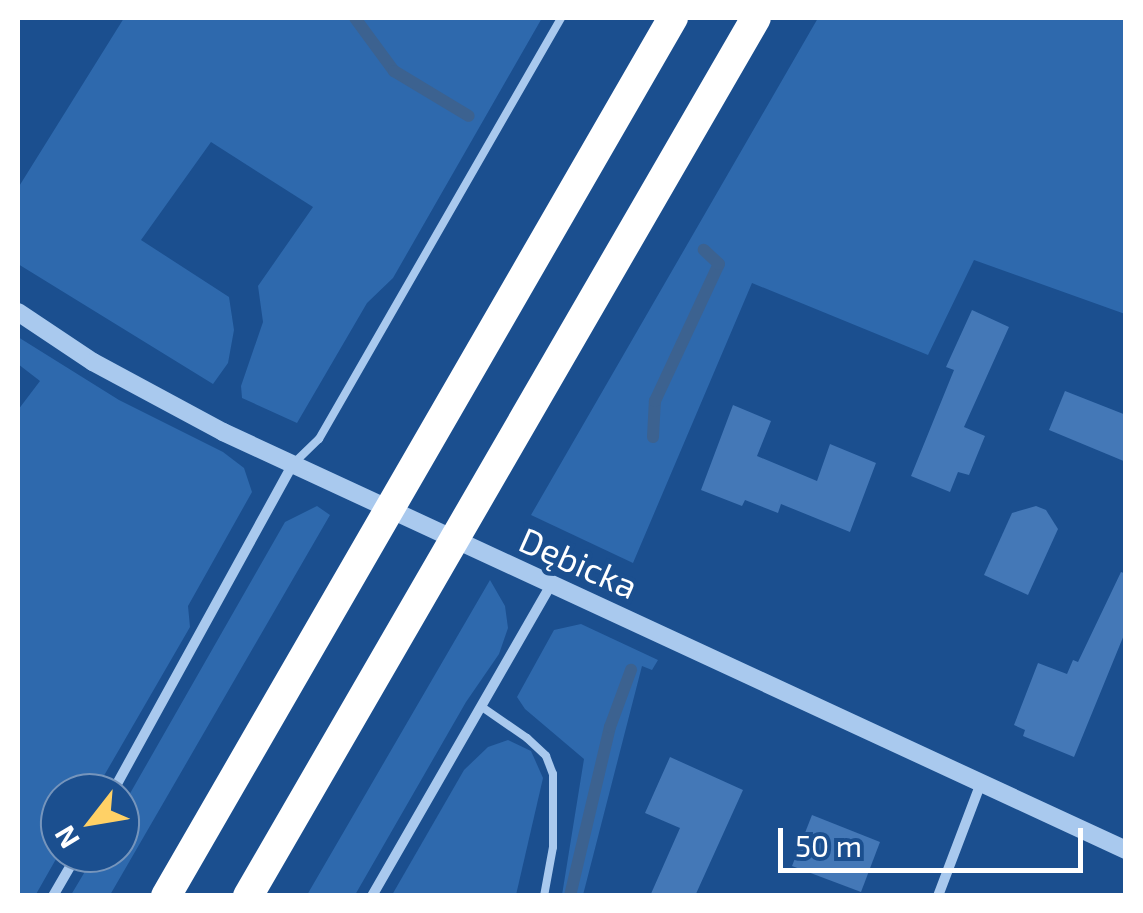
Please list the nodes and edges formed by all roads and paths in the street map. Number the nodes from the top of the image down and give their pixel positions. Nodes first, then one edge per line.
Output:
1 (561, 18) edge
2 (673, 18) edge
3 (756, 18) edge
4 (18, 312) edge
5 (293, 464) junction
6 (550, 586) junction
7 (482, 707) junction
8 (123, 773) edge
9 (982, 783) junction
10 (1126, 850) edge
11 (66, 873) edge
12 (53, 896) edge
13 (166, 896) edge
14 (248, 896) edge
15 (372, 896) edge
16 (544, 896) edge
17 (938, 896) edge

1 - 5 lane
2 - 13 highway, bridge
3 - 14 highway, bridge
4 - 5 street, Dębicka
5 - 6 street, Dębicka
5 - 8 street
6 - 7 street
6 - 9 street, Dębicka
7 - 15 street
7 - 16 lane
9 - 10 street, Dębicka
9 - 17 street
11 - 12 street

